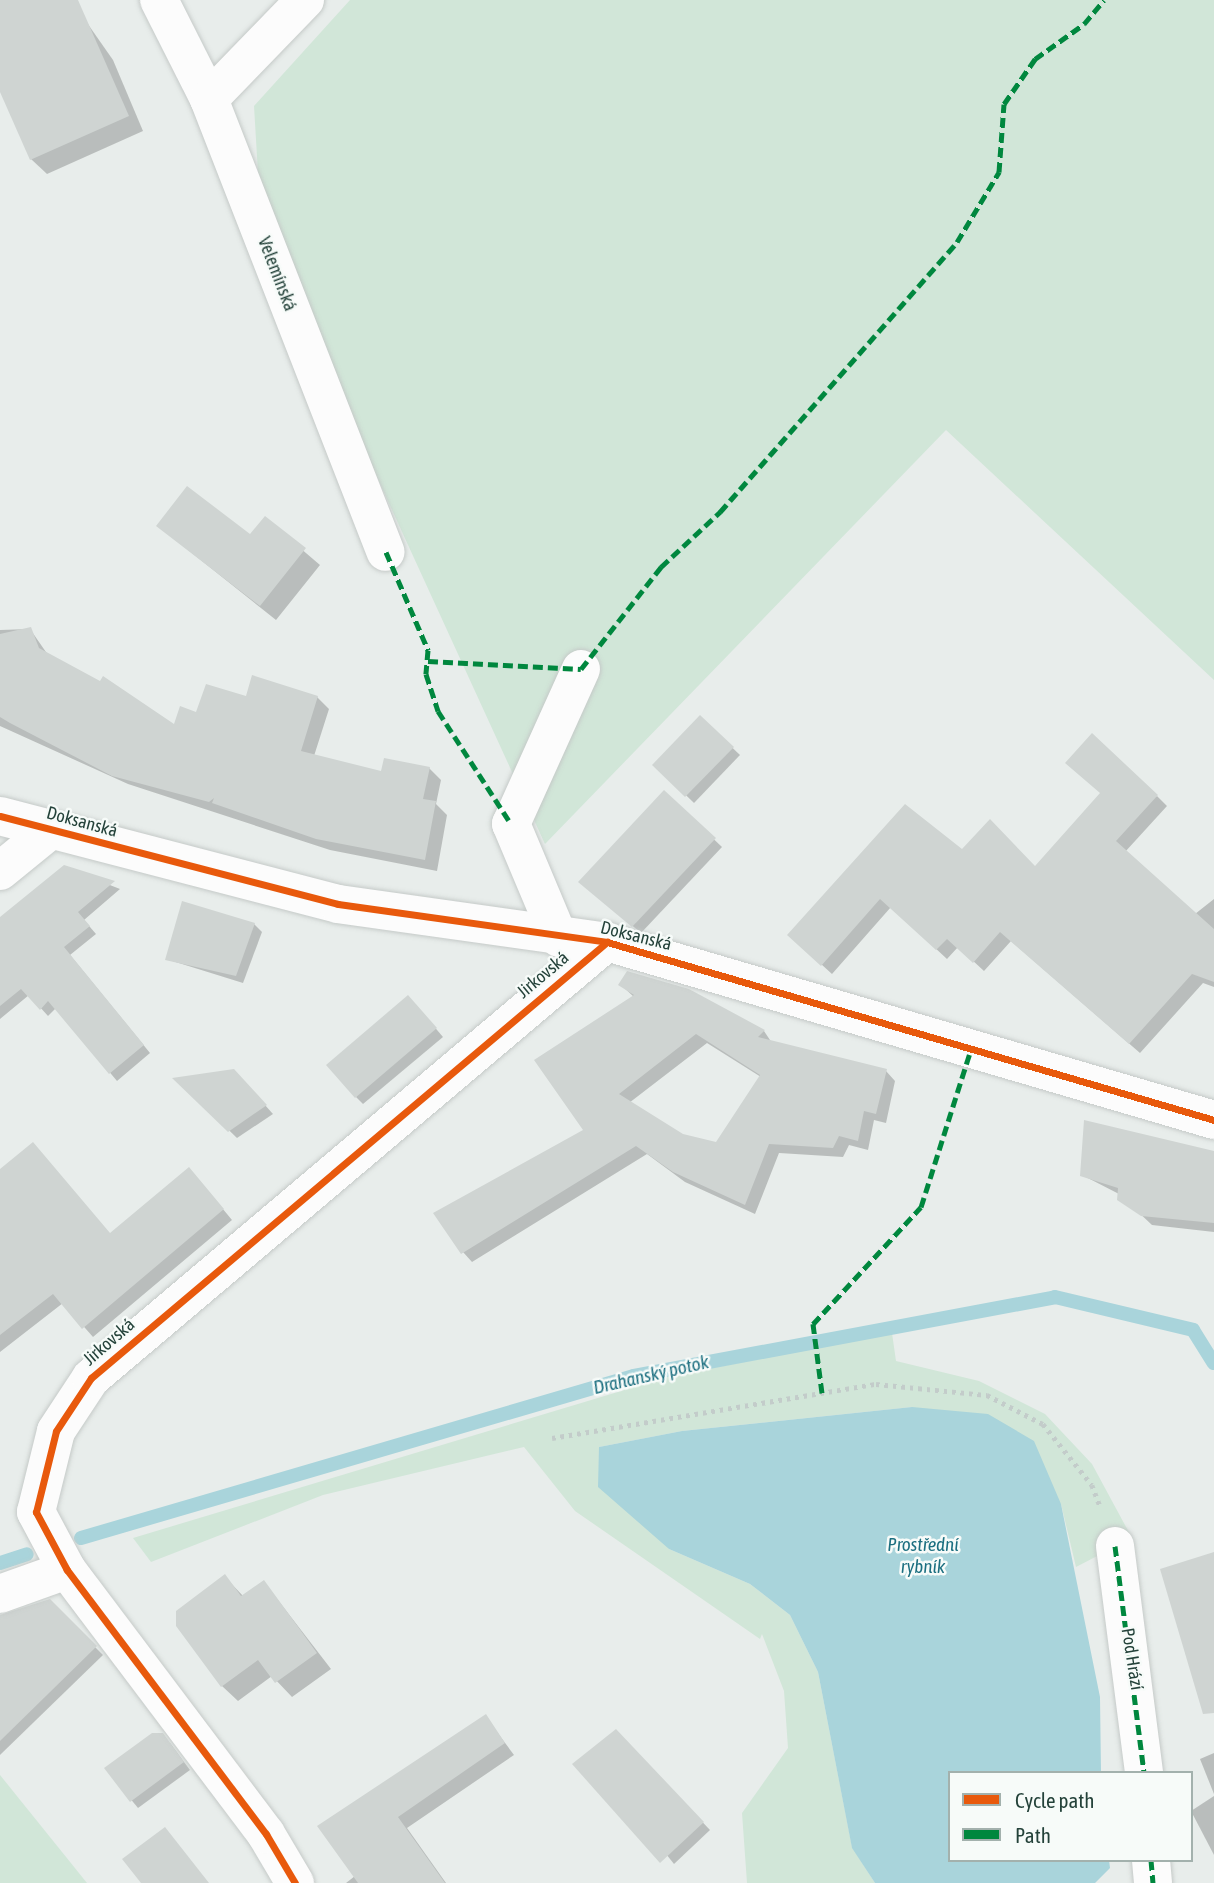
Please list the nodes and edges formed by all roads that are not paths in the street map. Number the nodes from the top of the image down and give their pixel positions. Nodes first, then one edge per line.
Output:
1 (159, 0) edge
2 (305, 0) edge
3 (209, 99) junction
4 (386, 552) dead end
5 (581, 669) dead end
6 (0, 816) edge
7 (49, 831) junction
8 (0, 871) edge
9 (559, 938) junction
10 (607, 942) junction
11 (1214, 1121) edge
12 (1115, 1546) road end
13 (67, 1570) junction
14 (0, 1594) edge
15 (1144, 1771) edge
16 (1151, 1862) edge
17 (295, 1883) edge
18 (1153, 1883) edge

1 - 3 street, Velemínská
2 - 3 street
3 - 4 street, Velemínská
5 - 9 street
6 - 7 street, Doksanská
7 - 8 street
7 - 9 street, Doksanská
9 - 10 street, Doksanská
10 - 11 street, Doksanská
10 - 13 street, Jirkovská
12 - 15 street, Pod Hrází
13 - 14 street
13 - 17 street, Jirkovská
16 - 18 street

